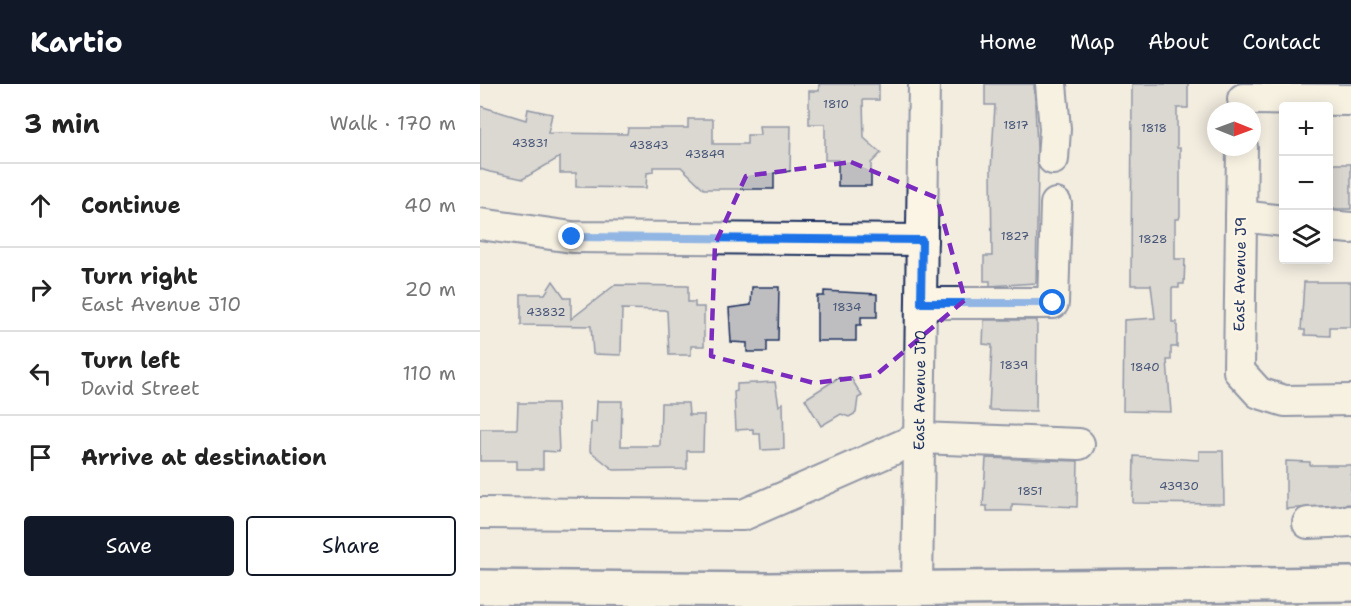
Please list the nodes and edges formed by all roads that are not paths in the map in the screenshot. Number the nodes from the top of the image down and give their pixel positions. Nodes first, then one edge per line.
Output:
1 (924, 84) edge
2 (1051, 84) edge
3 (1243, 98) edge
4 (1351, 100) edge
5 (1242, 156) edge
6 (1053, 159) dead end
7 (1056, 204) dead end
8 (1241, 216) junction
9 (1279, 220) edge
10 (480, 224) edge
11 (1333, 226) edge
12 (1351, 228) edge
13 (922, 240) junction
14 (921, 303) junction
15 (1351, 400) edge
16 (919, 438) junction
17 (1079, 444) dead end
18 (480, 513) edge
19 (1351, 521) edge
20 (1308, 523) dead end
21 (1351, 584) edge
22 (480, 587) edge
23 (917, 588) junction
24 (767, 598) edge
25 (802, 598) edge

1 - 13 street, East Avenue J10
2 - 6 street
3 - 4 street
5 - 8 street, East Avenue J9
7 - 14 street
8 - 9 street
8 - 15 street, East Avenue J9
10 - 13 street
11 - 12 street
13 - 14 street, East Avenue J10
14 - 16 street, East Avenue J10
16 - 17 street
16 - 18 street
16 - 23 street, East Avenue J10
19 - 20 street
21 - 23 main road
22 - 24 main road
23 - 25 main road
24 - 25 main road

